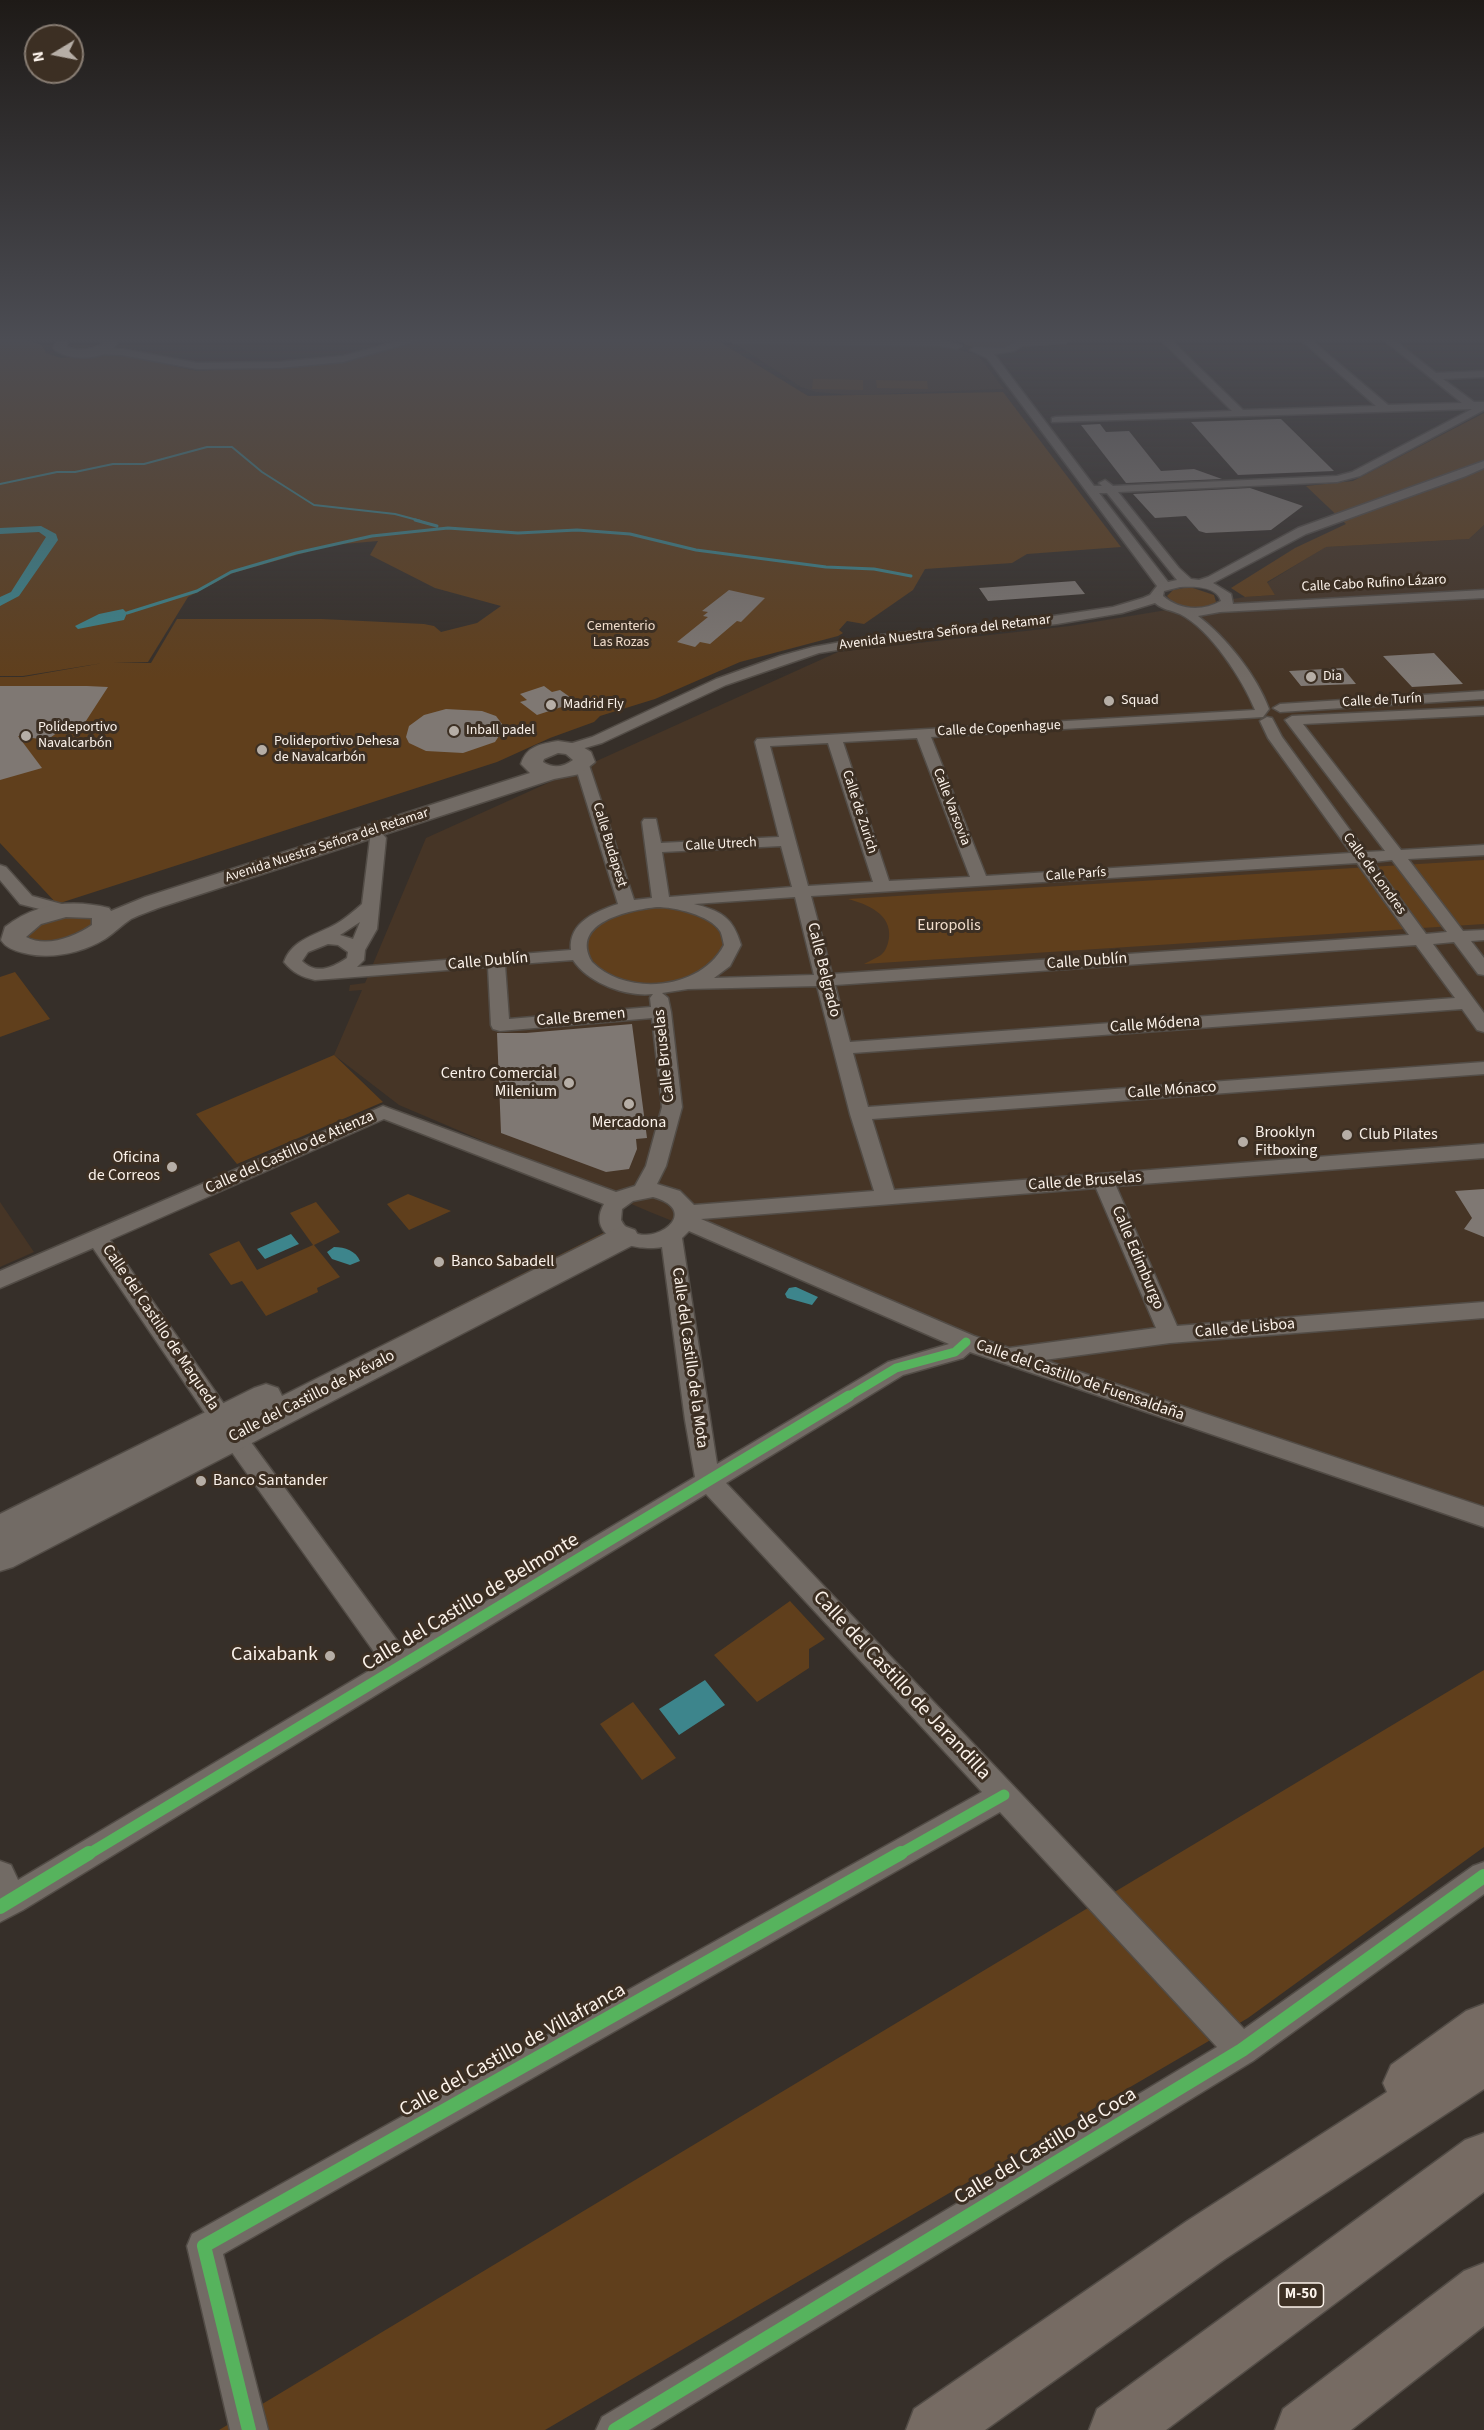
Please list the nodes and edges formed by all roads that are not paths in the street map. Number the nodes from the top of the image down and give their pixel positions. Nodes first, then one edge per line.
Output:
1 (1063, 453) edge
2 (1393, 453) edge
3 (1484, 464) edge
4 (1484, 471) edge
5 (1099, 476) dead end
6 (1111, 489) junction
7 (1091, 490) junction
8 (1194, 583) junction
9 (1484, 594) edge
10 (1163, 596) junction
11 (1220, 601) junction
12 (1183, 610) junction
13 (1212, 633) junction
14 (1256, 693) junction
15 (1484, 695) edge
16 (1279, 708) junction
17 (1484, 711) edge
18 (1262, 716) junction
19 (1293, 720) junction
20 (922, 733) junction
21 (834, 738) junction
22 (762, 742) joint
23 (568, 766) junction
24 (650, 822) dead end
25 (372, 832) junction
26 (789, 841) junction
27 (653, 848) junction
28 (1484, 850) edge
29 (1397, 855) junction
30 (1362, 858) junction
31 (0, 870) edge
32 (980, 882) junction
33 (883, 887) junction
34 (803, 892) junction
35 (26, 900) junction
36 (665, 902) junction
37 (627, 905) junction
38 (370, 906) junction
39 (63, 910) junction
40 (98, 918) junction
41 (11, 932) edge
42 (1484, 935) edge
43 (1459, 937) junction
44 (1422, 939) junction
45 (315, 941) junction
46 (356, 951) junction
47 (580, 954) junction
48 (496, 962) junction
49 (395, 970) junction
50 (1484, 970) edge
51 (332, 974) junction
52 (825, 980) junction
53 (689, 984) junction
54 (656, 989) junction
55 (1468, 1003) junction
56 (662, 1012) junction
57 (1484, 1026) edge
58 (842, 1048) junction
59 (1484, 1068) edge
60 (860, 1114) junction
61 (1484, 1151) edge
62 (1103, 1181) junction
63 (643, 1190) junction
64 (886, 1197) junction
65 (618, 1220) junction
66 (681, 1224) junction
67 (97, 1237) junction
68 (0, 1280) edge
69 (1484, 1310) edge
70 (1170, 1335) junction
71 (966, 1342) junction
72 (1006, 1356) junction
73 (228, 1428) junction
74 (708, 1480) junction
75 (1484, 1517) edge
76 (0, 1531) edge
77 (0, 1556) edge
78 (401, 1667) junction
79 (1004, 1795) junction
80 (1484, 1876) edge
81 (4, 1894) edge
82 (1484, 2029) edge
83 (1242, 2050) junction
84 (1484, 2059) edge
85 (1484, 2159) edge
86 (1206, 2240) junction
87 (1484, 2291) edge
88 (249, 2430) edge
89 (615, 2430) edge
90 (935, 2430) edge
91 (1118, 2430) edge
92 (1304, 2430) edge

1 - 7 street
2 - 6 street
3 - 8 street
4 - 11 street
5 - 6 street
6 - 7 street
6 - 8 street
7 - 10 street
8 - 10 street, Avenida Nuestra Señora del Retamar
8 - 11 street
9 - 11 street, Calle Cabo Rufino Lázaro
10 - 12 street
10 - 23 street, Avenida Nuestra Señora del Retamar
11 - 12 street, Calle Cabo Rufino Lázaro
11 - 13 street
12 - 13 street
13 - 14 street
14 - 16 street, Calle de Londres
14 - 18 street, Calle de Londres
15 - 16 street, Calle de Turín
16 - 18 street, Calle de Turín
16 - 19 street, Calle de Londres
17 - 19 street, Calle de Turín
18 - 19 street, Calle de Turín
18 - 20 street, Calle de Copenhague
18 - 30 street, Calle de Londres
19 - 29 street, Calle de Londres
20 - 21 street, Calle de Copenhague
20 - 32 street, Calle Varsovia
21 - 22 street, Calle de Copenhague
21 - 33 street, Calle de Zurich
22 - 26 street, Calle Belgrado
23 - 25 street, Avenida Nuestra Señora del Retamar
23 - 37 street, Calle Budapest
23 - 40 street, Avenida Nuestra Señora del Retamar
24 - 27 street
25 - 38 street
25 - 40 street, Avenida Nuestra Señora del Retamar
26 - 27 street, Calle Utrech
26 - 34 street, Calle Belgrado
27 - 36 street
28 - 29 street, Calle París
29 - 30 street, Calle París
29 - 43 street, Calle de Londres
30 - 32 street, Calle París
30 - 44 street, Calle de Londres
31 - 35 street
32 - 33 street, Calle París
33 - 34 street, Calle París
34 - 36 street, Calle París
34 - 52 street, Calle Belgrado
35 - 39 street
35 - 41 street
36 - 37 street
36 - 53 street
37 - 47 street
38 - 45 street
38 - 46 street
39 - 40 street
39 - 41 street
40 - 41 street
42 - 43 street, Calle Dublín
43 - 44 street, Calle Dublín
43 - 50 street, Calle de Londres
44 - 52 street, Calle Dublín
44 - 55 street, Calle de Londres
45 - 46 street, Calle Dublín
45 - 51 street, Calle Dublín
46 - 49 street, Calle Dublín
46 - 51 street
47 - 48 street, Calle Dublín
47 - 54 street
48 - 49 street, Calle Dublín
48 - 56 street, Calle Bremen
49 - 51 street, Calle Dublín
52 - 53 street, Calle Dublín
52 - 58 street, Calle Belgrado
53 - 54 street
54 - 56 street, Calle Bruselas
55 - 57 street, Calle de Londres
55 - 58 street, Calle Módena
56 - 63 street, Calle Bruselas
58 - 60 street, Calle Belgrado
59 - 60 street, Calle Mónaco
60 - 64 street, Calle Belgrado
61 - 62 street, Calle de Bruselas
62 - 64 street, Calle de Bruselas
62 - 70 street, Calle Edimburgo
63 - 65 street
63 - 66 street
64 - 66 street, Calle de Bruselas
65 - 66 street
65 - 67 street, Calle del Castillo de Atienza
65 - 73 street, Calle del Castillo de Arévalo
66 - 71 street, Calle del Castillo de Fuensaldaña
66 - 74 street, Calle del Castillo de la Mota
67 - 68 street, Calle del Castillo de Atienza
67 - 73 street, Calle del Castillo de Maqueda
69 - 70 street, Calle de Lisboa
70 - 72 street, Calle de Lisboa
71 - 72 street, Calle del Castillo de Fuensaldaña
71 - 74 street, Calle del Castillo de Belmonte
72 - 75 street, Calle del Castillo de Fuensaldaña
73 - 76 street, Calle del Castillo de Arévalo
73 - 77 street, Calle del Castillo de Arévalo
73 - 78 street, Calle del Castillo de Maqueda
74 - 78 street, Calle del Castillo de Belmonte
74 - 79 street, Calle del Castillo de Jarandilla
78 - 81 street, Calle del Castillo de Belmonte
79 - 83 street, Calle del Castillo de Jarandilla
79 - 88 street, Calle del Castillo de Villafranca
80 - 83 street, Calle del Castillo de Coca
82 - 86 highway
83 - 89 street, Calle del Castillo de Coca
84 - 86 highway
85 - 91 highway, M-50
86 - 90 highway
87 - 92 highway

